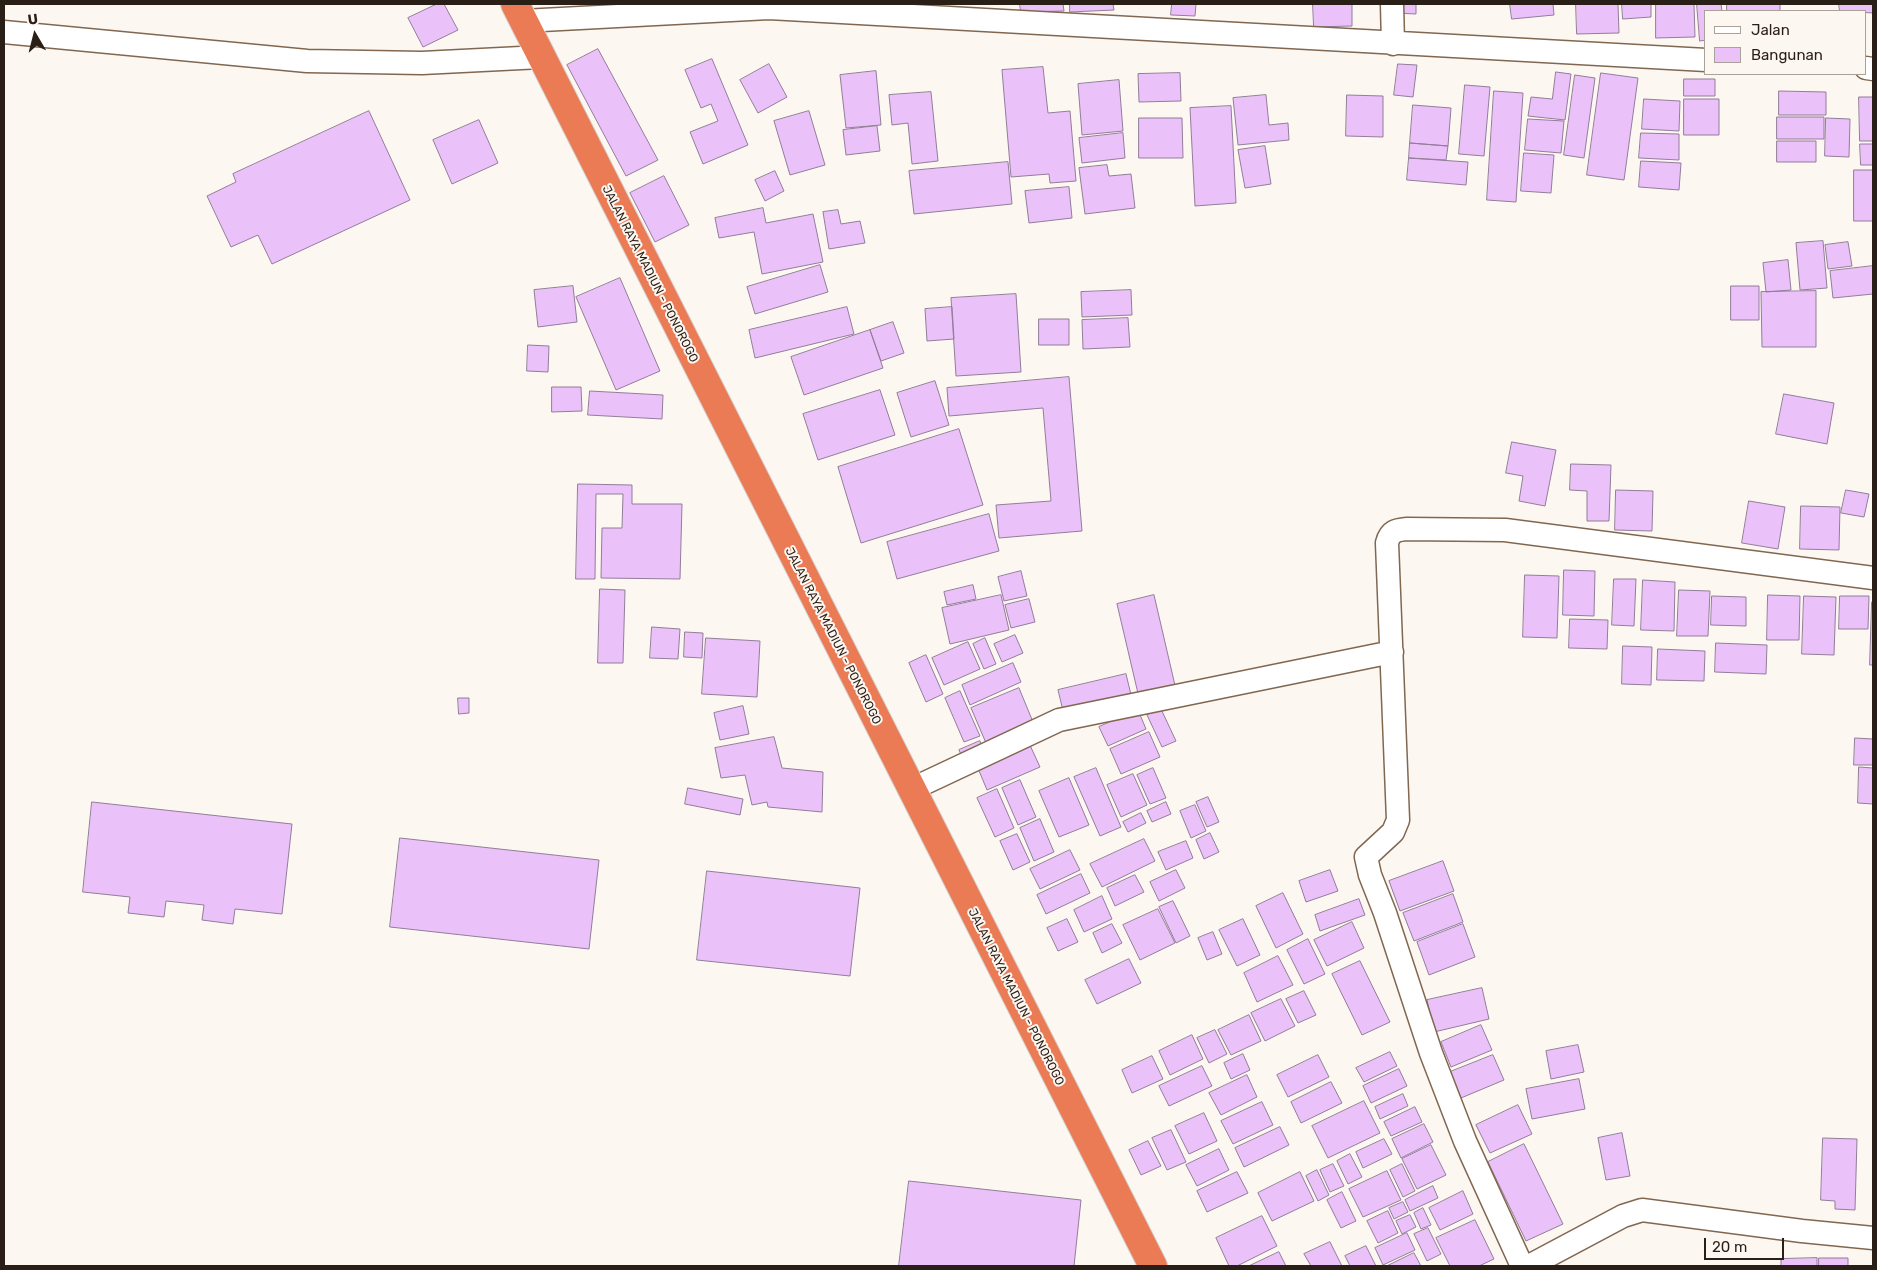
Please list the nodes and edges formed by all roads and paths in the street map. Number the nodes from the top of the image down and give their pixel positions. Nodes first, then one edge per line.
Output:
1 (1392, 4) edge
2 (519, 12) edge
3 (4, 32) edge
4 (1393, 44) junction
5 (541, 57) junction
6 (1704, 60) edge
7 (1873, 578) edge
8 (1392, 652) junction
9 (910, 790) junction
10 (1873, 1238) edge
11 (1153, 1266) edge
12 (1522, 1266) edge
13 (1529, 1266) edge

1 - 4 street
2 - 4 street
2 - 5 highway, JALAN RAYA MADIUN - PONOROGO
3 - 5 street
4 - 6 street
5 - 9 highway, JALAN RAYA MADIUN - PONOROGO
7 - 8 street
8 - 9 street
8 - 12 street
9 - 11 highway, JALAN RAYA MADIUN - PONOROGO
10 - 13 street

